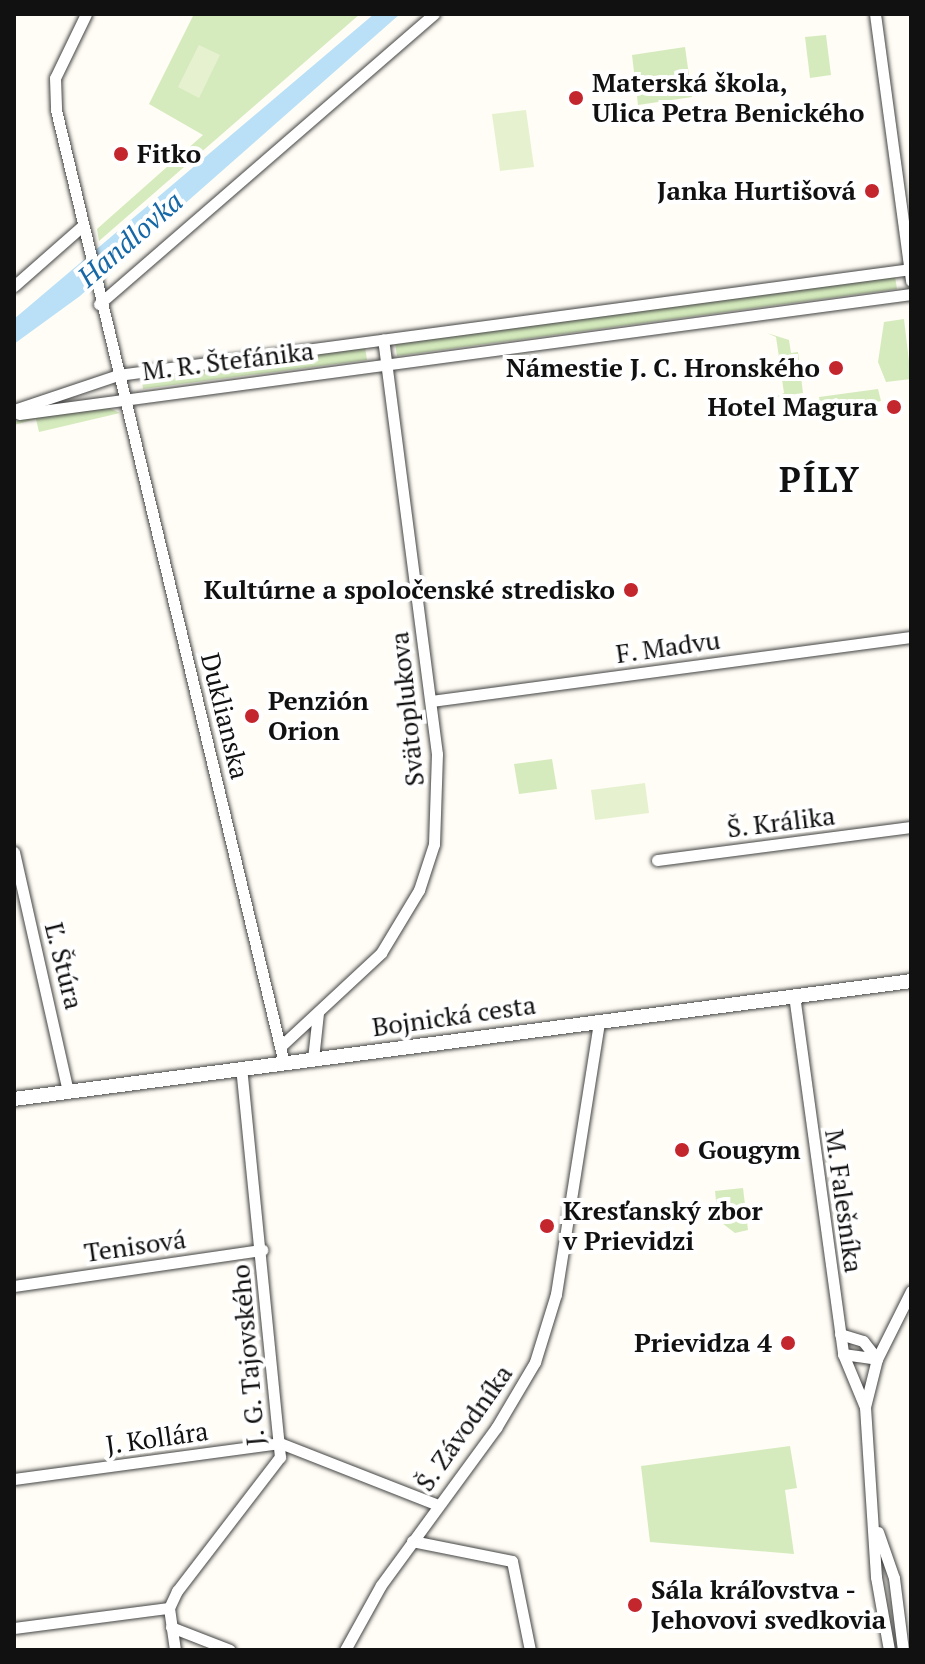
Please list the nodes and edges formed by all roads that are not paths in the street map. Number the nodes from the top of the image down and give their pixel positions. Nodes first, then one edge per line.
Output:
1 (86, 14) edge
2 (434, 14) edge
3 (875, 14) edge
4 (81, 227) junction
5 (910, 273) edge
6 (14, 286) edge
7 (911, 294) edge
8 (98, 299) junction
9 (383, 339) junction
10 (386, 363) junction
11 (118, 375) junction
12 (125, 397) junction
13 (14, 412) edge
14 (911, 637) edge
15 (431, 701) junction
16 (911, 827) edge
17 (14, 852) edge
18 (657, 860) dead end
19 (907, 980) edge
20 (794, 995) junction
21 (318, 1011) junction
22 (599, 1021) junction
23 (281, 1046) junction
24 (313, 1059) junction
25 (284, 1063) junction
26 (241, 1069) junction
27 (68, 1092) junction
28 (14, 1099) edge
29 (262, 1250) junction
30 (14, 1286) edge
31 (911, 1291) edge
32 (840, 1334) junction
33 (843, 1354) junction
34 (877, 1359) junction
35 (865, 1407) junction
36 (280, 1443) junction
37 (14, 1479) edge
38 (438, 1505) junction
39 (874, 1520) junction
40 (412, 1541) junction
41 (169, 1608) junction
42 (171, 1627) junction
43 (14, 1628) edge
44 (175, 1650) edge
45 (230, 1650) edge
46 (345, 1650) edge
47 (530, 1650) edge
48 (889, 1650) edge
49 (903, 1650) edge

1 - 4 street
2 - 8 street
3 - 5 street
4 - 6 street
4 - 8 street
5 - 9 street, M. R. Štefánika
7 - 10 street, M. R. Štefánika
8 - 11 street
9 - 10 street
9 - 11 street, M. R. Štefánika
10 - 12 street, M. R. Štefánika
10 - 15 street, Svätoplukova
11 - 12 street, M. R. Štefánika
11 - 13 street
12 - 13 street
12 - 23 street, Duklianska
14 - 15 street, F. Madvu
15 - 21 street, Svätoplukova
16 - 18 street, Š. Králika
17 - 27 street, Ľ. Štúra
19 - 20 street, Bojnická cesta
20 - 22 street, Bojnická cesta
20 - 32 street, M. Falešníka
21 - 23 street, Svätoplukova
21 - 24 street
22 - 24 street, Bojnická cesta
22 - 38 street, Š. Závodníka
23 - 25 street
24 - 25 street, Bojnická cesta
25 - 26 street, Bojnická cesta
26 - 27 street, Bojnická cesta
26 - 29 street, J. G. Tajovského
27 - 28 street, Bojnická cesta
29 - 30 street, Tenisová
29 - 36 street, J. G. Tajovského
31 - 34 street
32 - 33 street, M. Falešníka
32 - 34 street
33 - 34 street
33 - 35 street, M. Falešníka
34 - 35 street
35 - 39 street
36 - 37 street, J. Kollára
36 - 38 street, J. Kollára
36 - 41 street, J. G. Tajovského
38 - 40 street, Š. Závodníka
39 - 48 street
39 - 49 street
40 - 46 street, Š. Závodníka
40 - 47 street
41 - 42 street
41 - 43 street
42 - 44 street
42 - 45 street

